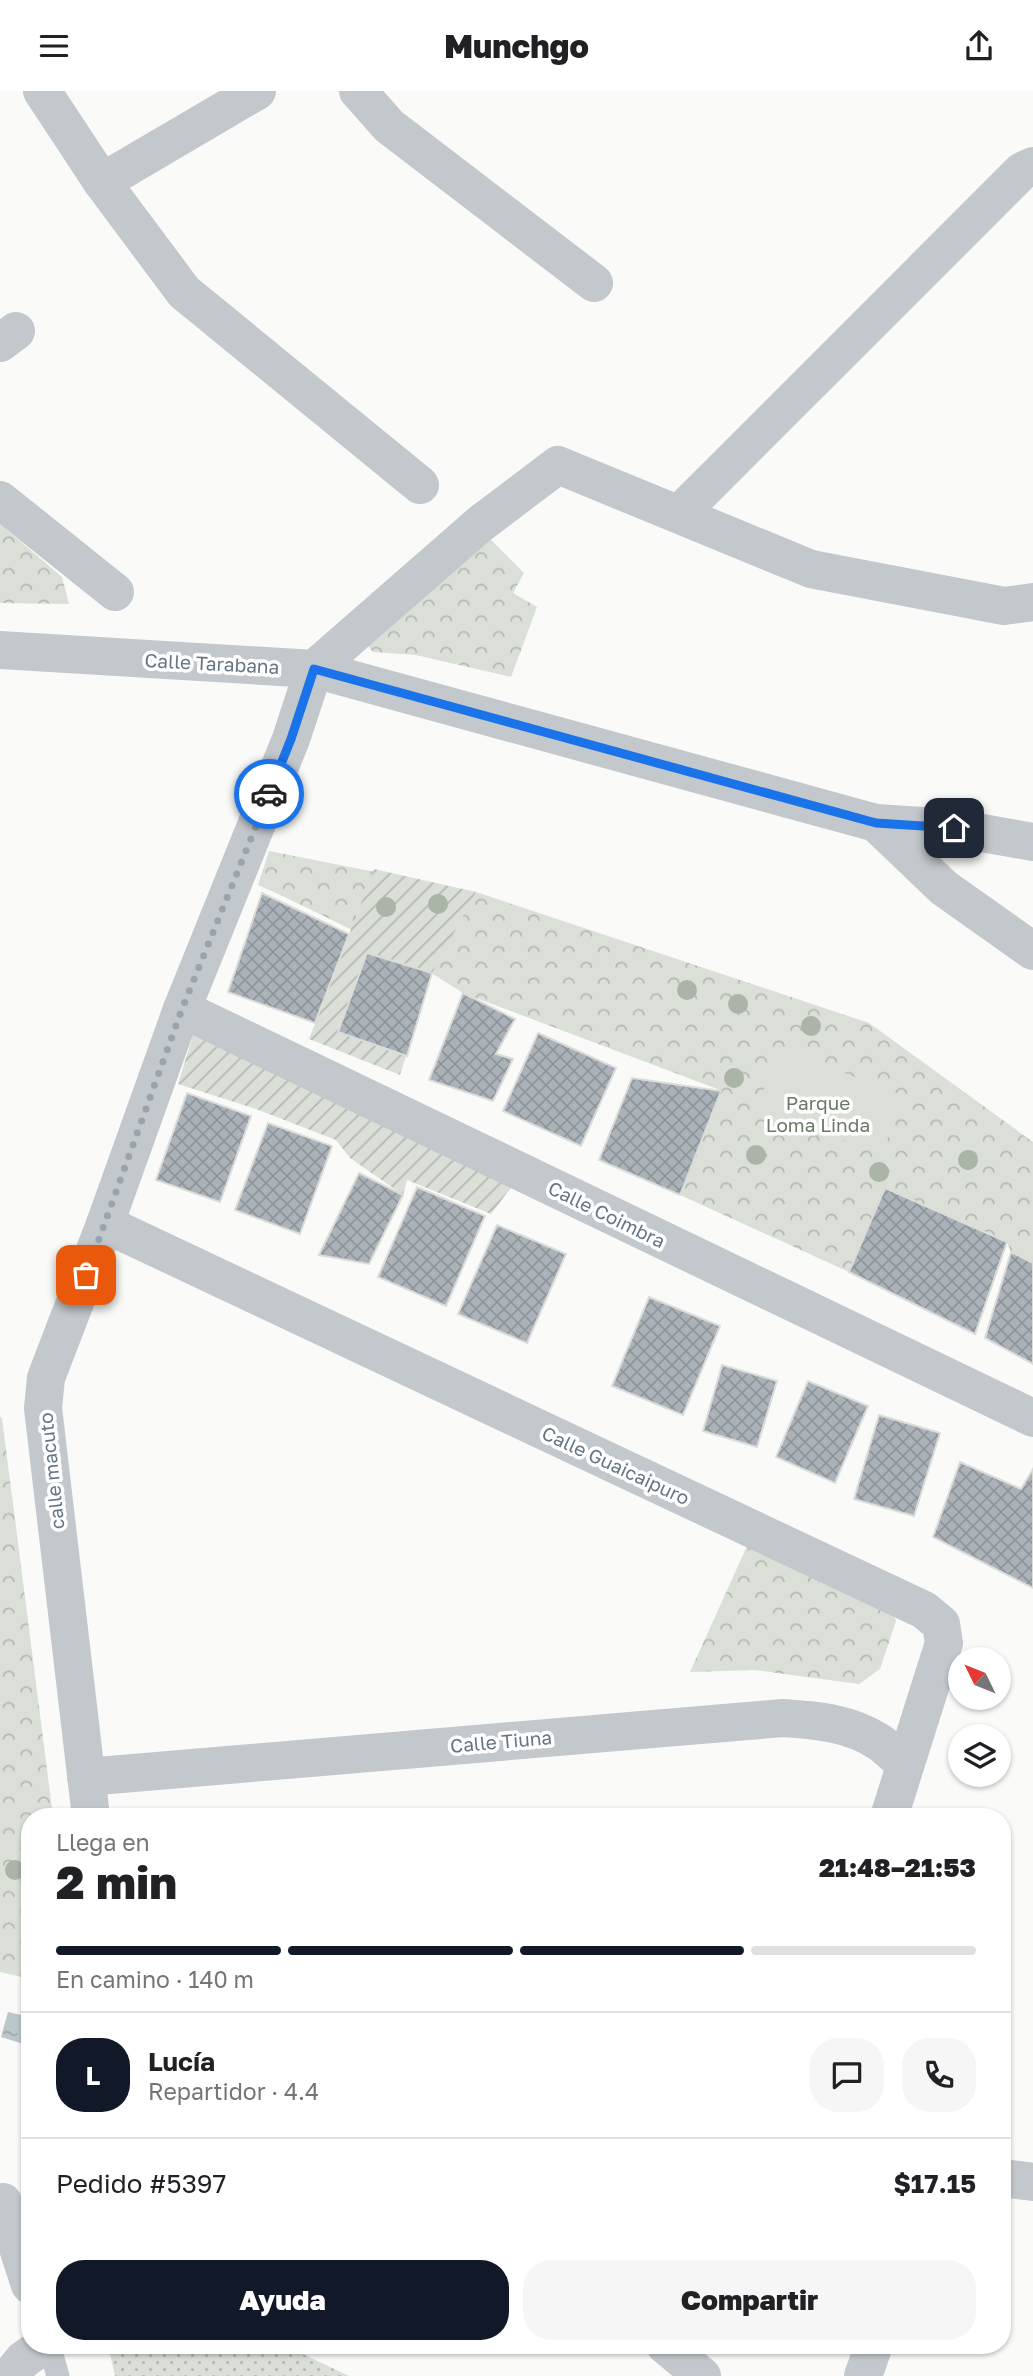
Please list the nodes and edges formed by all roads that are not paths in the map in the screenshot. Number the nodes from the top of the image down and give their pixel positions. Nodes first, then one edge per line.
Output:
1 (43, 91) edge
2 (257, 91) edge
3 (358, 91) edge
4 (1033, 166) edge
5 (102, 182) junction
6 (594, 283) dead end
7 (419, 485) dead end
8 (0, 500) edge
9 (679, 514) junction
10 (115, 592) dead end
11 (1033, 602) edge
12 (0, 650) edge
13 (314, 669) junction
14 (876, 823) junction
15 (1033, 842) edge
16 (1033, 951) edge
17 (182, 1009) junction
18 (105, 1224) junction
19 (1033, 1417) edge
20 (905, 1764) junction
21 (86, 1777) junction
22 (90, 1808) edge
23 (891, 1808) edge
24 (1011, 2179) edge
25 (1033, 2182) edge
26 (11, 2202) edge
27 (21, 2245) edge
28 (31, 2354) edge
29 (52, 2354) edge
30 (676, 2354) edge
31 (871, 2354) edge
32 (10, 2376) edge
33 (58, 2376) edge
34 (702, 2376) edge
35 (863, 2376) edge

1 - 5 street
2 - 5 street
3 - 6 street
4 - 9 street
5 - 7 street
8 - 10 street
9 - 11 street
9 - 13 street
12 - 13 street, Calle Tarabana
13 - 14 street, Calle Tarabana
13 - 17 street, calle macuto
14 - 15 street, Calle Tarabana
14 - 16 street
17 - 18 street, calle macuto
17 - 19 street, Calle Coimbra
18 - 20 street, Calle Guaicaipuro
18 - 21 street, calle macuto
20 - 21 street, Calle Tiuna
20 - 23 street, Calle Guaicaipuro
21 - 22 street, calle macuto
24 - 25 street
26 - 27 street
28 - 32 street
29 - 33 lane
30 - 34 street
31 - 35 street

